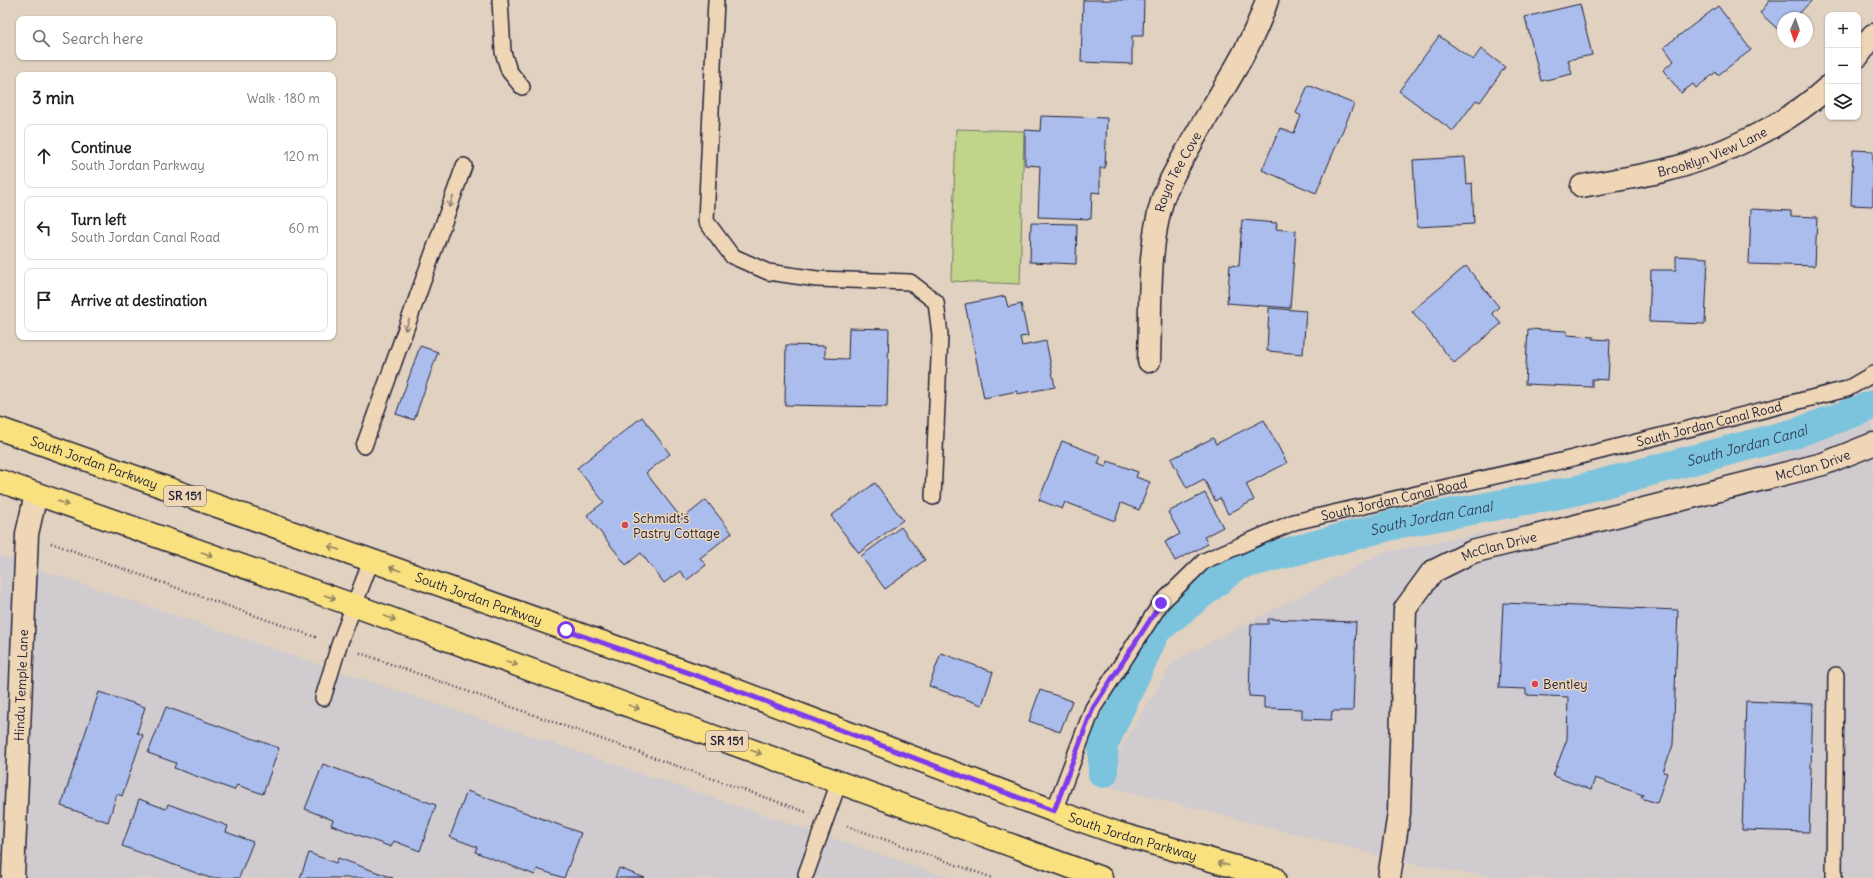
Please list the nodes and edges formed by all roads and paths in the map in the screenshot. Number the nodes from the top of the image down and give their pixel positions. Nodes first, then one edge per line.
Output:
1 (500, 0) edge
2 (716, 0) edge
3 (1268, 0) edge
4 (1873, 35) edge
5 (1861, 52) edge
6 (522, 87) dead end
7 (1825, 90) edge
8 (464, 166) dead end
9 (1582, 186) dead end
10 (1149, 361) dead end
11 (1873, 374) edge
12 (0, 429) edge
13 (1873, 444) edge
14 (364, 446) dead end
15 (0, 481) edge
16 (36, 494) junction
17 (933, 497) dead end
18 (26, 534) junction
19 (371, 561) junction
20 (353, 605) junction
21 (339, 645) junction
22 (1836, 675) dead end
23 (323, 698) dead end
24 (838, 782) junction
25 (1054, 811) junction
26 (826, 819) junction
27 (806, 874) dead end
28 (13, 878) edge
29 (992, 878) edge
30 (1101, 878) edge
31 (1274, 878) edge
32 (1389, 878) edge
33 (1834, 878) edge

1 - 6 lane
2 - 17 lane
3 - 10 street, Royal Tee Cove
4 - 5 street
7 - 9 street, Brooklyn View Lane
8 -> 14 lane
11 - 25 lane, South Jordan Canal Road
19 -> 12 main road, South Jordan Parkway / SR 151
13 - 32 street, McClan Drive
15 - 16 main road, SR 151
16 - 18 street, Hindu Temple Lane
16 -> 20 main road, SR 151
18 - 21 path
18 - 28 street, Hindu Temple Lane
19 - 20 lane
25 -> 19 main road, South Jordan Parkway / SR 151
20 - 21 lane
20 -> 24 main road, SR 151
21 - 23 lane
21 - 26 path
22 - 33 lane
24 - 26 lane
24 - 30 main road, SR 151
31 -> 25 main road, South Jordan Parkway / SR 151
26 - 27 lane
26 - 29 path

